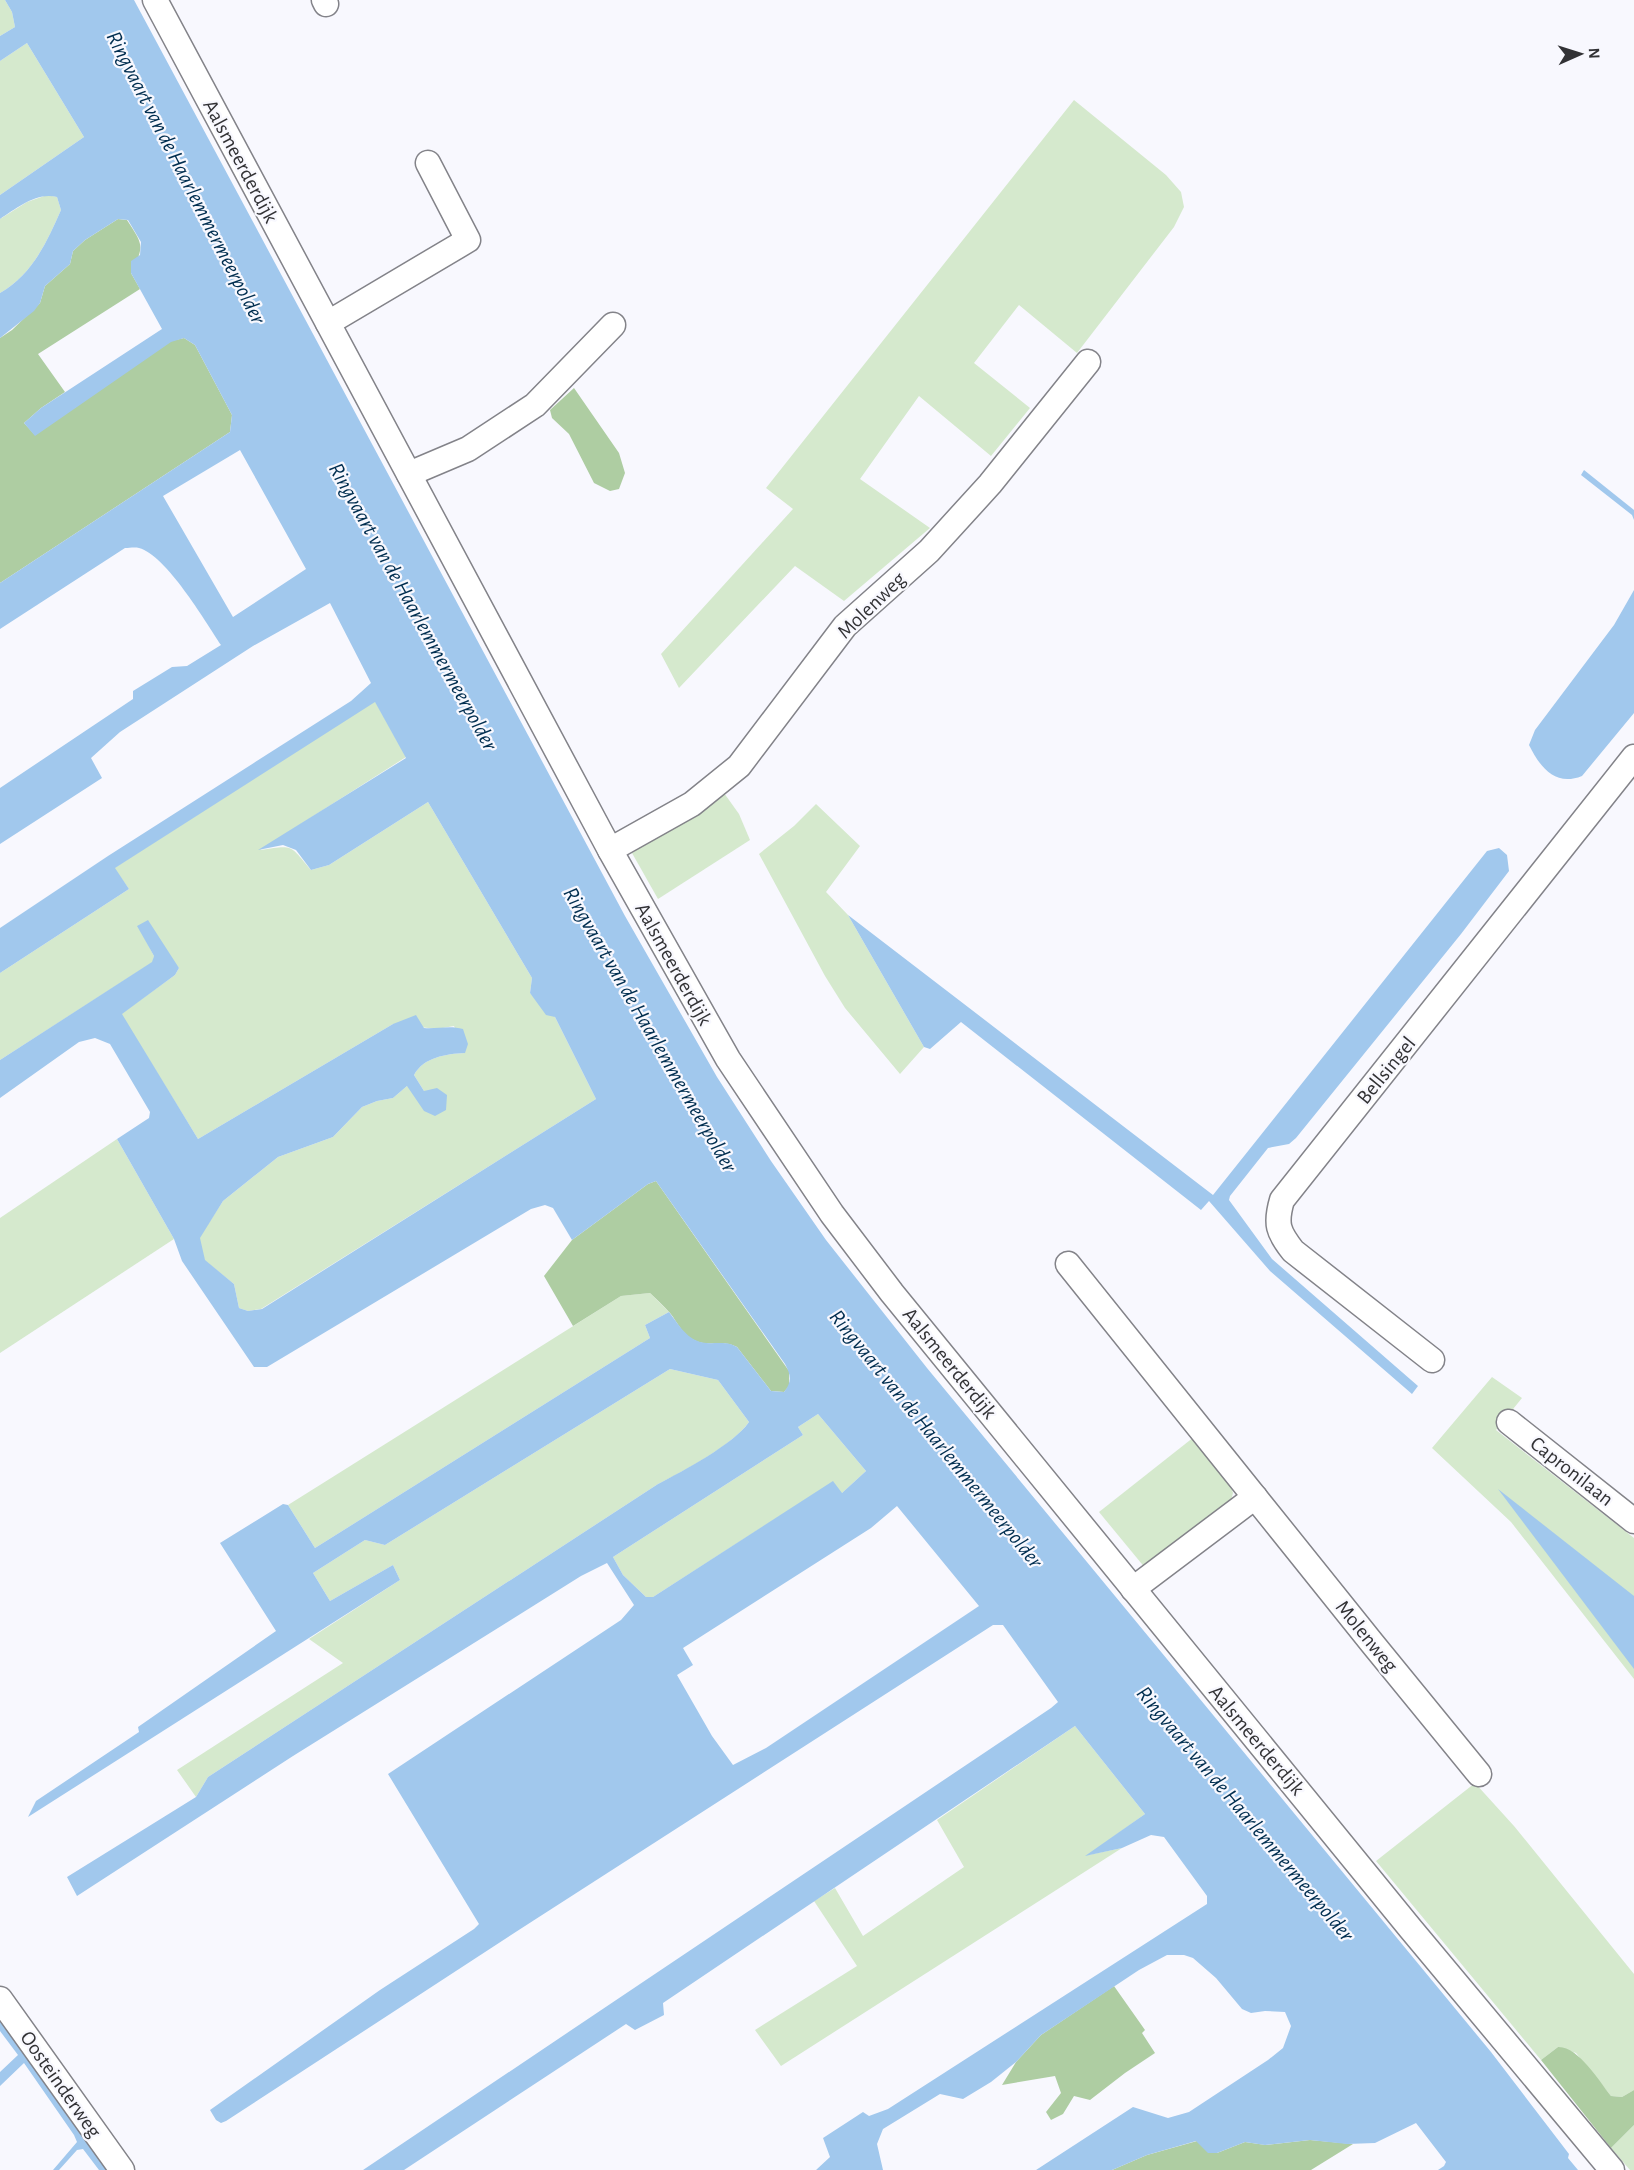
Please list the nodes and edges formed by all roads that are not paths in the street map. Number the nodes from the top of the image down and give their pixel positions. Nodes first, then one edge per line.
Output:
1 (155, 0) edge
2 (428, 163) dead end
3 (328, 323) junction
4 (613, 326) dead end
5 (1088, 362) dead end
6 (409, 474) junction
7 (1634, 757) edge
8 (610, 850) junction
9 (1068, 1264) dead end
10 (1432, 1360) dead end
11 (1509, 1422) dead end
12 (1255, 1497) junction
13 (1634, 1521) edge
14 (1133, 1589) junction
15 (1479, 1774) dead end
16 (0, 1999) edge
17 (122, 2170) edge
18 (1612, 2170) edge

1 - 3 street, Aalsmeerderdijk
2 - 3 street
3 - 6 street, Aalsmeerderdijk
4 - 6 street
5 - 8 street, Molenweg
6 - 8 street, Aalsmeerderdijk
7 - 10 street, Bellsingel
8 - 14 street, Aalsmeerderdijk
9 - 12 street, Molenweg
11 - 13 street, Capronilaan
12 - 14 street
12 - 15 street, Molenweg
14 - 18 street, Aalsmeerderdijk
16 - 17 street, Oosteinderweg

